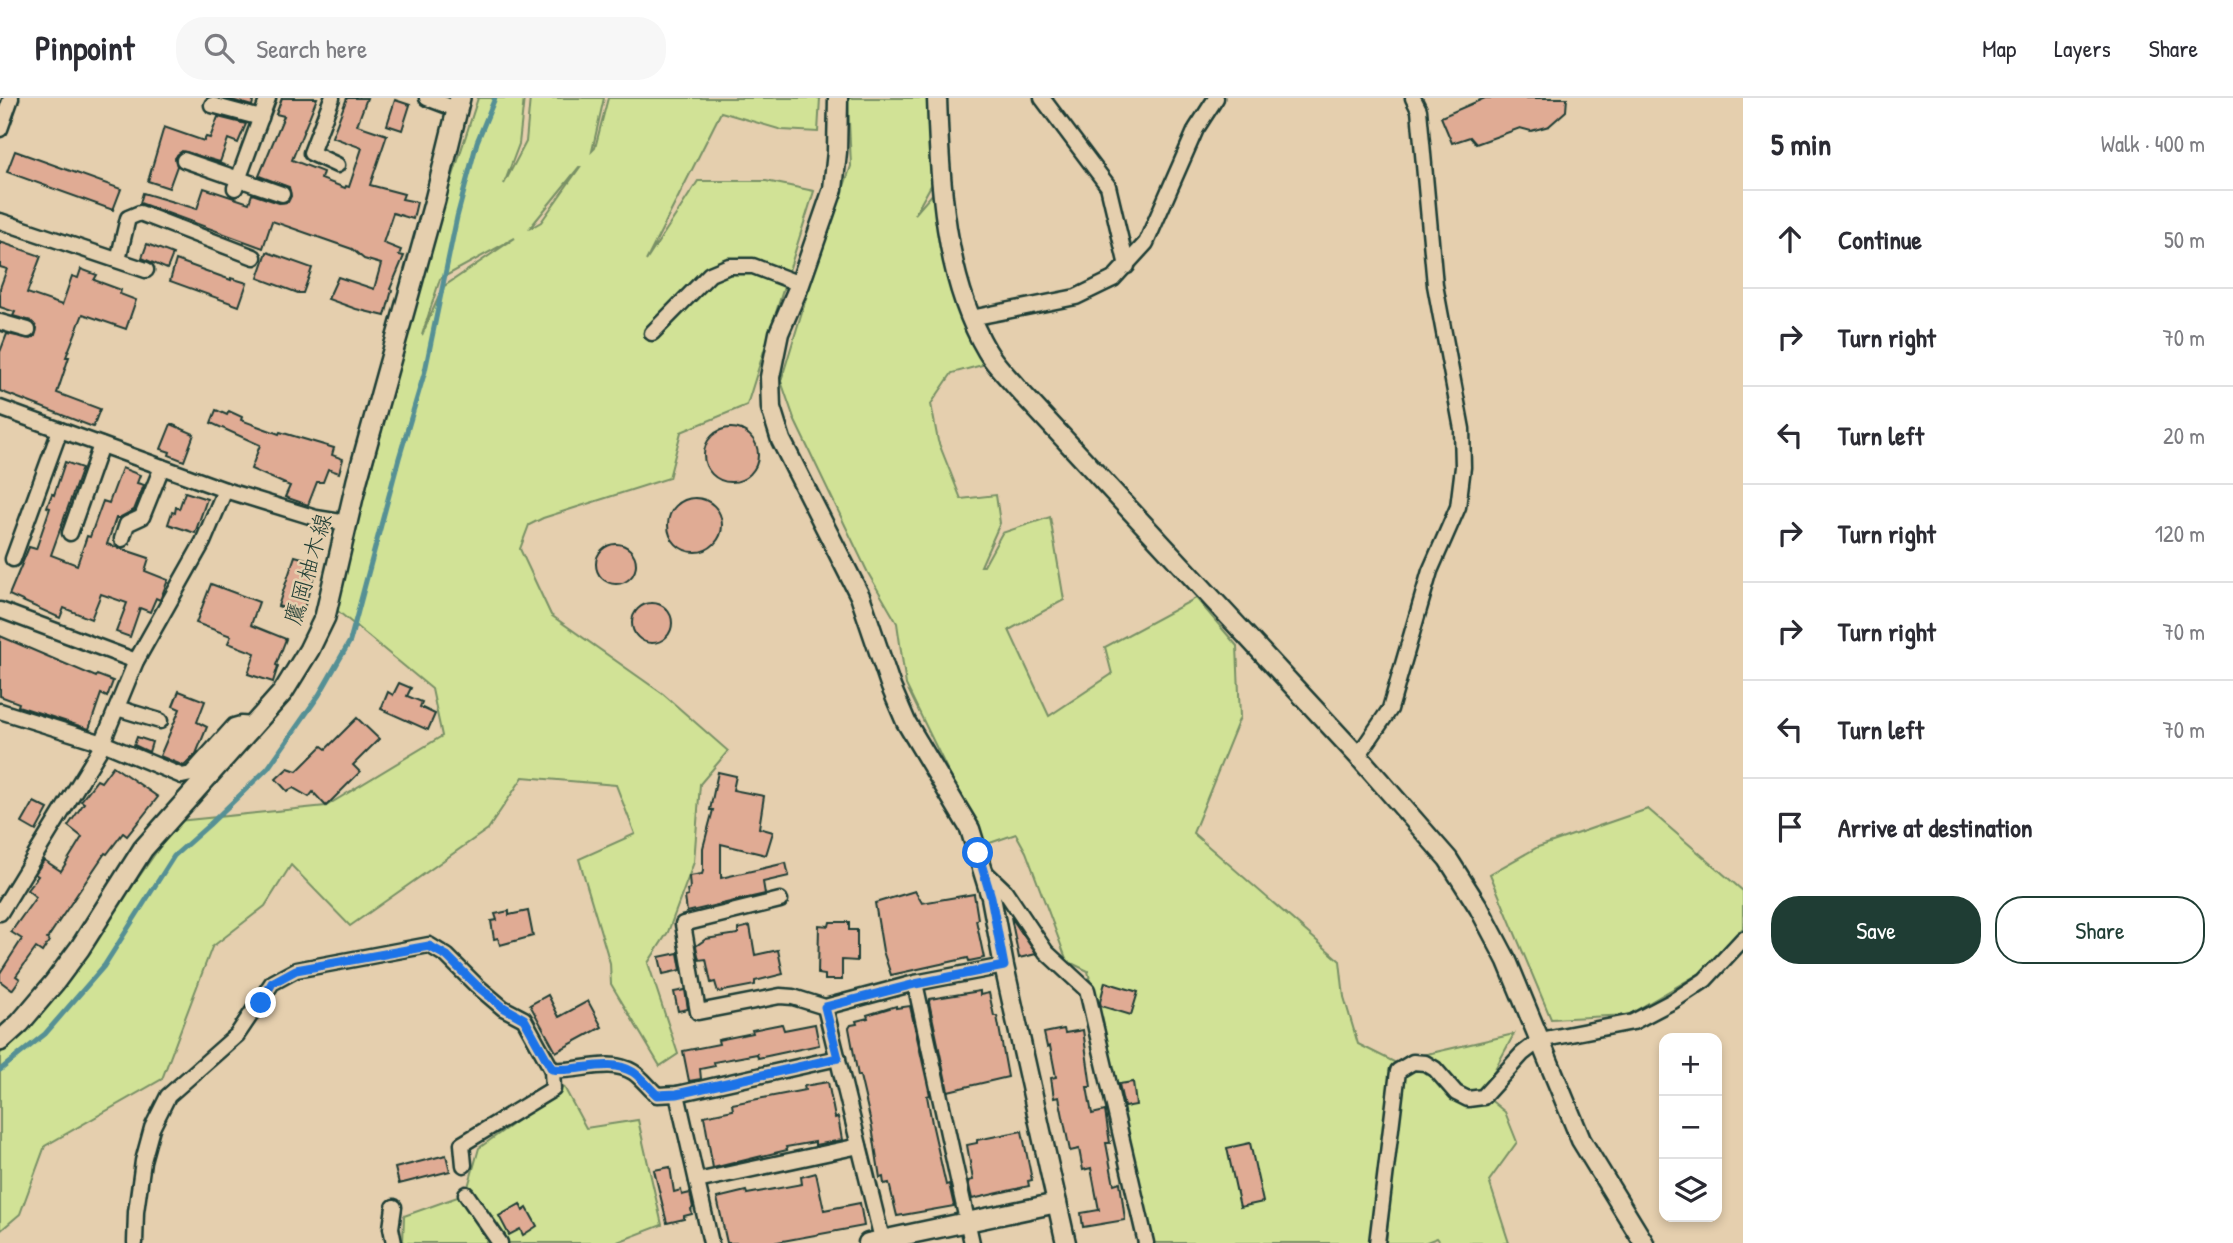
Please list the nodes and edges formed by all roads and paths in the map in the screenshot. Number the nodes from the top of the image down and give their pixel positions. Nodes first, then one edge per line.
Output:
1 (11, 98) edge
2 (268, 98) edge
3 (332, 98) edge
4 (427, 98) edge
5 (838, 98) edge
6 (937, 98) edge
7 (1042, 98) edge
8 (1216, 98) edge
9 (1413, 98) edge
10 (458, 103) edge
11 (212, 105) dead end
12 (261, 118) junction
13 (0, 129) edge
14 (184, 160) dead end
15 (337, 165) dead end
16 (237, 183) junction
17 (282, 194) dead end
18 (0, 221) edge
19 (254, 257) dead end
20 (118, 260) junction
21 (1127, 266) junction
22 (146, 270) dead end
23 (800, 284) junction
24 (971, 318) junction
25 (0, 322) edge
26 (28, 330) dead end
27 (652, 333) dead end
28 (0, 408) edge
29 (60, 430) junction
30 (101, 445) junction
31 (162, 467) junction
32 (225, 490) junction
33 (347, 523) junction
34 (70, 533) dead end
35 (122, 539) dead end
36 (13, 559) dead end
37 (0, 610) edge
38 (136, 661) junction
39 (117, 708) junction
40 (0, 711) edge
41 (160, 721) dead end
42 (254, 724) junction
43 (103, 743) junction
44 (1358, 755) junction
45 (984, 871) junction
46 (780, 900) dead end
47 (0, 913) edge
48 (1743, 939) edge
49 (1004, 966) junction
50 (915, 984) junction
51 (825, 1007) junction
52 (1540, 1040) junction
53 (0, 1041) edge
54 (838, 1058) junction
55 (552, 1069) junction
56 (677, 1094) junction
57 (859, 1146) junction
58 (464, 1165) dead end
59 (697, 1181) junction
60 (466, 1194) dead end
61 (1057, 1203) junction
62 (394, 1207) dead end
63 (968, 1223) junction
64 (878, 1242) edge
65 (135, 1243) edge
66 (394, 1243) edge
67 (500, 1243) edge
68 (711, 1243) edge
69 (972, 1243) edge
70 (1066, 1243) edge
71 (1146, 1243) edge
72 (1377, 1243) edge
73 (1644, 1243) edge

1 - 13 street
2 - 12 street
3 - 15 street
4 - 10 street
5 - 23 street
6 - 24 street
7 - 21 street
8 - 21 street
9 - 44 street
10 - 33 main road, 鷹岡柚木線
11 - 12 street
12 - 16 street
14 - 16 street
16 - 17 street
18 - 20 street
19 - 20 street
20 - 22 street
21 - 24 street
23 - 27 street
23 - 45 street
24 - 44 street
25 - 26 street
28 - 29 street
29 - 30 street
29 - 36 street
30 - 31 street
30 - 34 street
31 - 32 street
31 - 35 street
32 - 33 street
32 - 38 street
33 - 42 main road, 鷹岡柚木線
37 - 38 street
38 - 39 street
39 - 41 street
39 - 43 street
40 - 43 street
42 - 43 street
42 - 53 main road, 鷹岡柚木線
43 - 47 street
44 - 52 street
45 - 49 street
45 - 71 street
46 - 51 street
48 - 52 street
49 - 50 street
49 - 61 street
50 - 51 street
50 - 63 street
51 - 54 street
52 - 72 street
52 - 73 street
54 - 56 street
54 - 57 street
55 - 56 street
55 - 58 street
55 - 65 street
56 - 59 street
57 - 59 street
57 - 64 street
59 - 68 street
60 - 67 street
61 - 63 street
61 - 70 street
62 - 66 street
63 - 64 street
63 - 69 street

